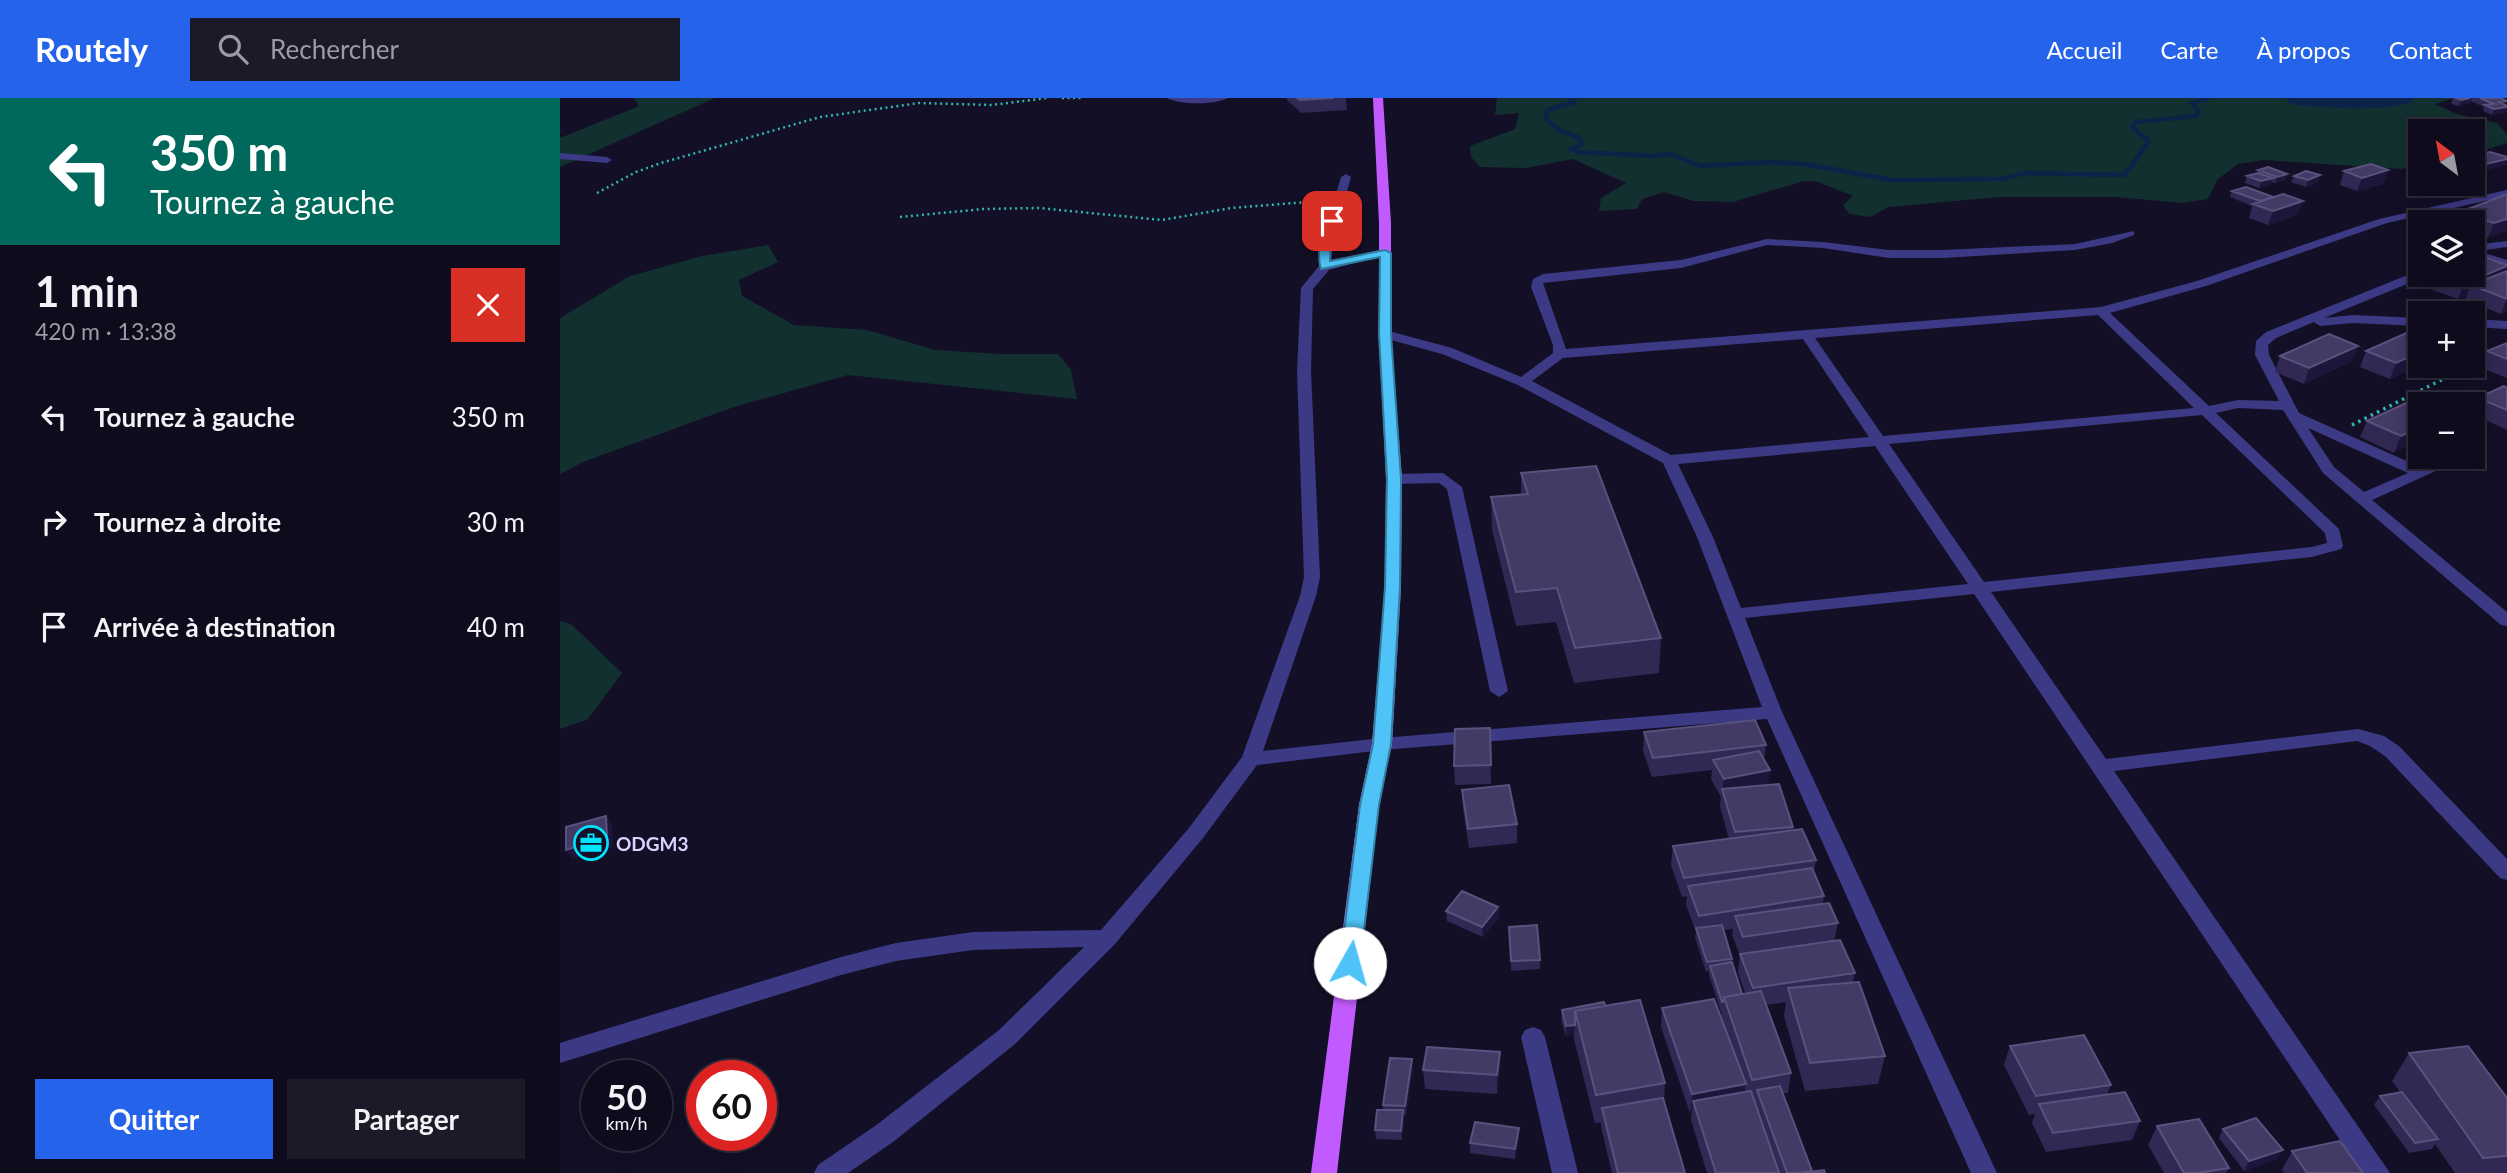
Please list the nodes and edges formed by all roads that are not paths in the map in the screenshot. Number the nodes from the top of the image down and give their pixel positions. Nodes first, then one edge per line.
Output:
1 (1172, 98) edge
2 (1223, 98) edge
3 (1378, 98) edge
4 (560, 156) edge
5 (607, 160) dead end
6 (1346, 177) dead end
7 (2507, 193) edge
8 (2130, 233) dead end
9 (2507, 244) edge
10 (2485, 248) edge
11 (1385, 253) junction
12 (2485, 255) edge
13 (2507, 264) edge
14 (1325, 267) junction
15 (2408, 279) edge
16 (2101, 311) junction
17 (2408, 321) edge
18 (2303, 323) junction
19 (2485, 324) edge
20 (2507, 325) edge
21 (1385, 334) junction
22 (1807, 335) junction
23 (1559, 354) junction
24 (1523, 382) junction
25 (2204, 411) junction
26 (2291, 411) junction
27 (1878, 440) junction
28 (1669, 460) junction
29 (2430, 469) edge
30 (2421, 473) junction
31 (1394, 479) junction
32 (2361, 499) junction
33 (1977, 588) junction
34 (1737, 614) junction
35 (2507, 621) edge
36 (1499, 691) dead end
37 (1773, 712) junction
38 (1382, 744) junction
39 (1251, 759) junction
40 (2102, 766) junction
41 (2507, 872) edge
42 (1107, 937) junction
43 (1533, 1037) dead end
44 (560, 1054) edge
45 (827, 1173) edge
46 (1324, 1173) edge
47 (1565, 1173) edge
48 (1984, 1173) edge
49 (2377, 1173) edge

1 - 2 street
3 - 11 main road
4 - 5 street
6 - 14 street
7 - 16 street
8 - 23 street
9 - 10 street
11 - 14 street
11 - 21 main road
12 - 13 street
14 - 39 street
15 - 18 street
16 - 22 street
16 - 25 street
17 - 18 street
18 - 26 street
19 - 20 street
21 - 24 street
21 - 31 main road
22 - 23 street
22 - 27 street
23 - 24 street
24 - 28 street
25 - 26 street
25 - 27 street
25 - 33 street
26 - 30 street
26 - 32 street
27 - 28 street
27 - 33 street
28 - 34 street
29 - 30 street
30 - 32 street
31 - 36 street
31 - 38 main road
32 - 35 street
33 - 34 street
33 - 40 street
34 - 37 street
37 - 38 street
37 - 48 street
38 - 39 street
38 - 46 main road
39 - 42 street
40 - 41 street
40 - 49 street
42 - 44 street
42 - 45 street
43 - 47 street

